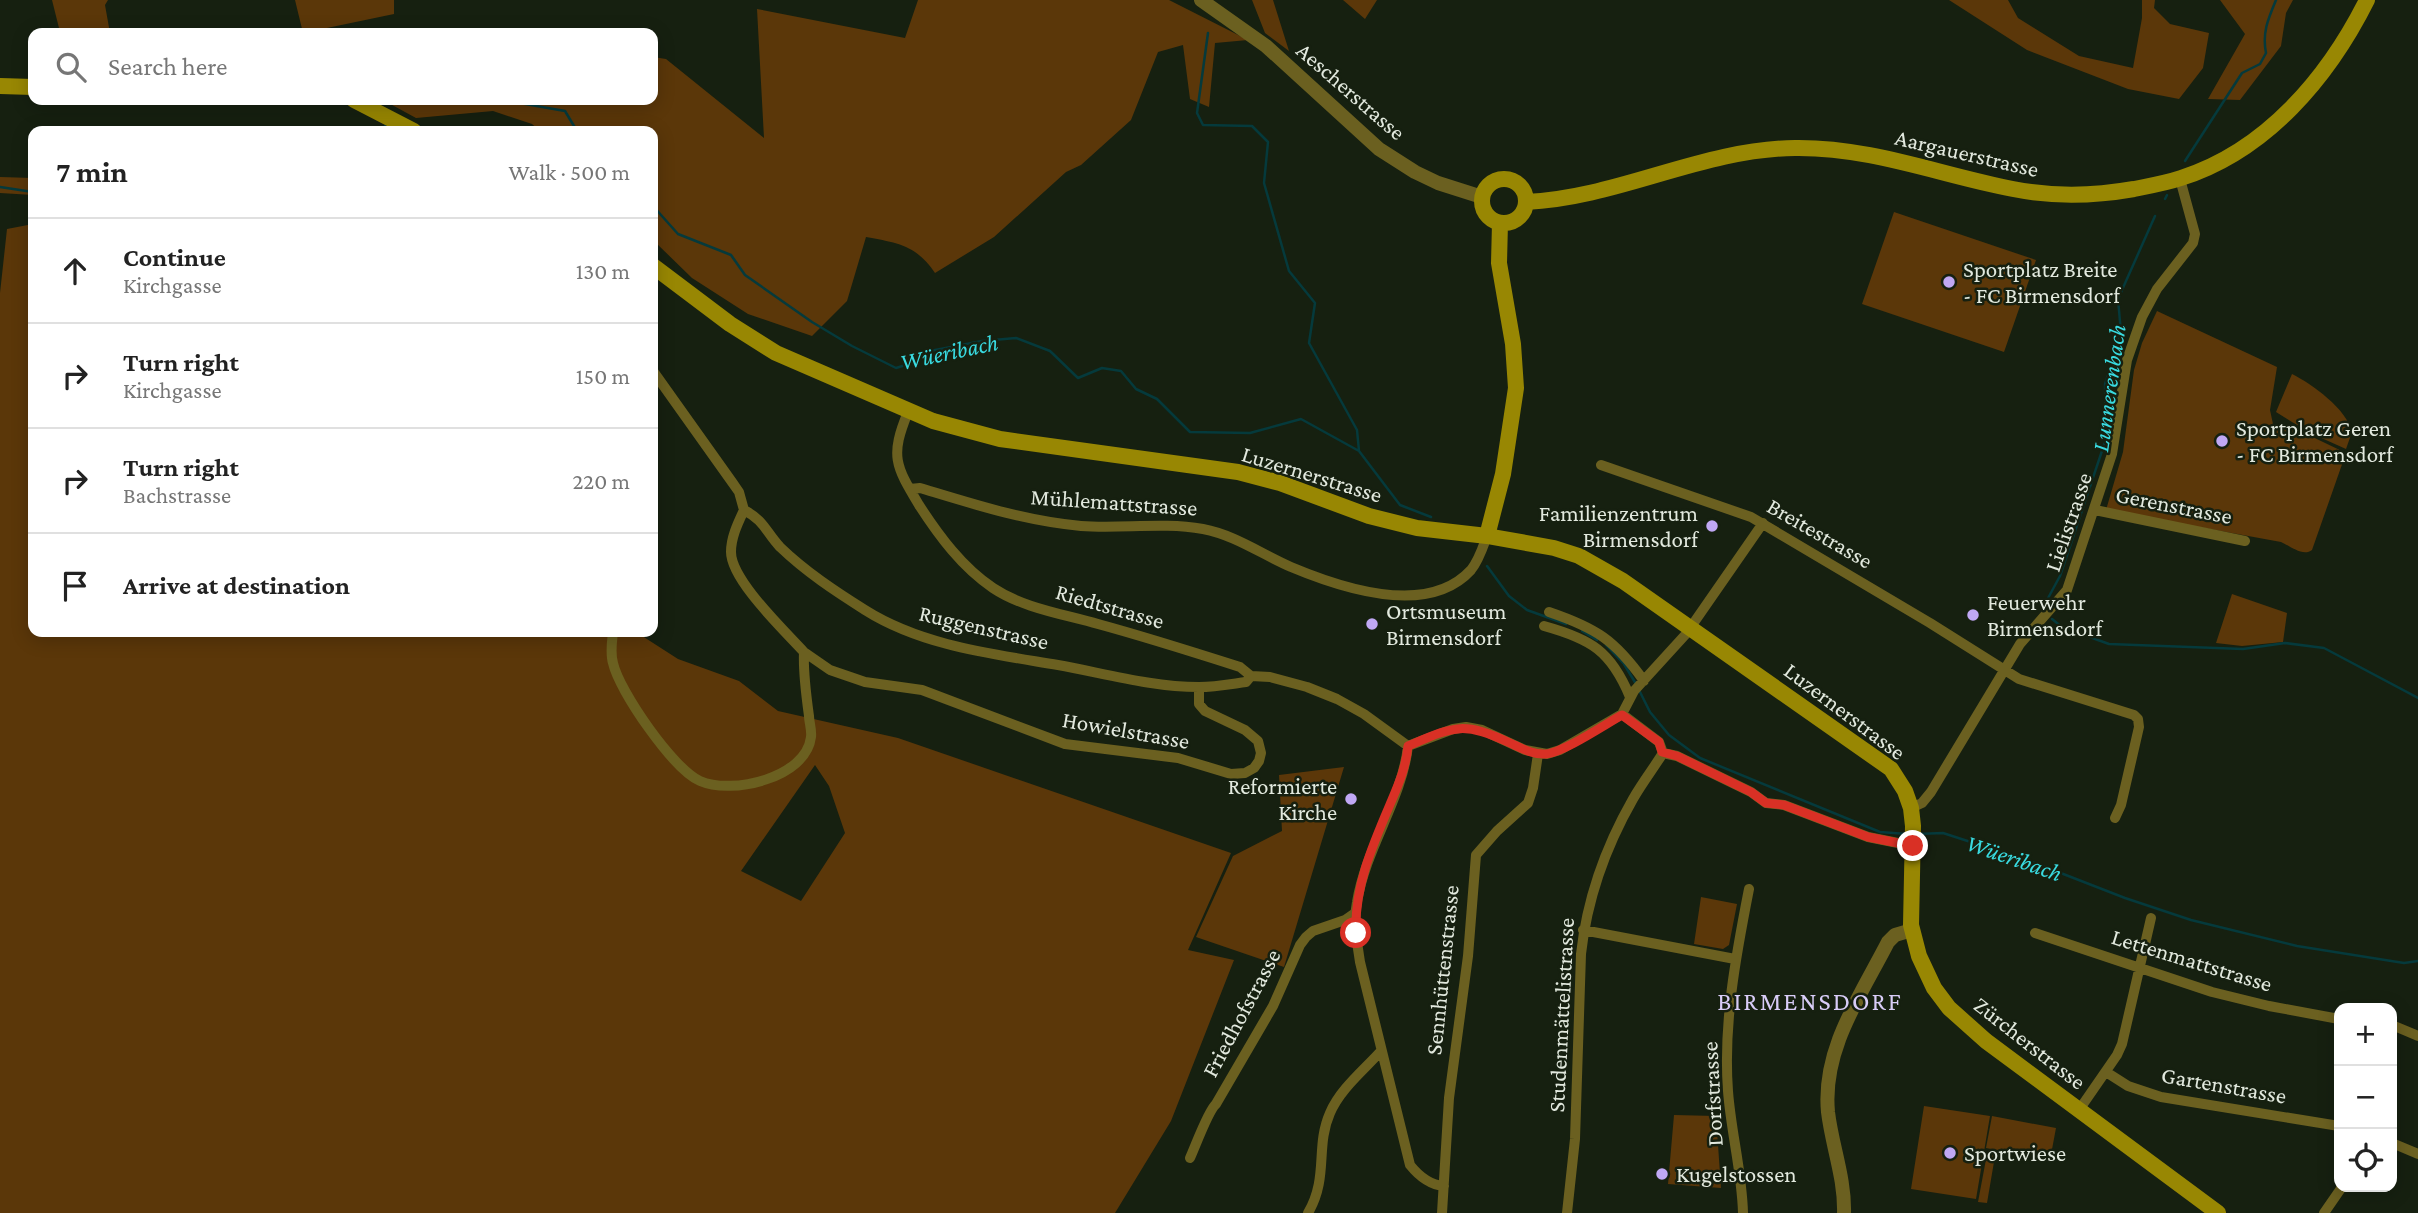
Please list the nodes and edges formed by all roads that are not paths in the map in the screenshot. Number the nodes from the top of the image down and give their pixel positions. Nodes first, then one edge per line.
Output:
1 (1201, 0) edge
2 (2367, 0) edge
3 (0, 86) edge
4 (28, 87) edge
5 (364, 105) edge
6 (404, 126) edge
7 (2180, 179) junction
8 (1482, 197) junction
9 (1526, 202) junction
10 (1500, 223) junction
11 (658, 270) edge
12 (658, 378) edge
13 (908, 412) junction
14 (1601, 465) dead end
15 (910, 489) junction
16 (744, 510) junction
17 (2095, 510) junction
18 (1763, 523) junction
19 (1487, 536) junction
20 (2245, 541) dead end
21 (1549, 612) dead end
22 (1544, 626) dead end
23 (1690, 628) junction
24 (612, 637) edge
25 (804, 652) junction
26 (2004, 669) junction
27 (1251, 676) junction
28 (1199, 687) junction
29 (1637, 689) junction
30 (1622, 715) junction
31 (1408, 746) junction
32 (1662, 752) junction
33 (1538, 754) junction
34 (1911, 808) junction
35 (2115, 818) dead end
36 (1913, 837) junction
37 (1749, 889) dead end
38 (1355, 913) junction
39 (2151, 918) dead end
40 (1583, 930) junction
41 (1912, 930) junction
42 (2035, 933) dead end
43 (1735, 959) junction
44 (2138, 967) junction
45 (2334, 1018) edge
46 (2397, 1027) edge
47 (2418, 1036) edge
48 (1381, 1051) junction
49 (2106, 1072) junction
50 (2079, 1110) junction
51 (2334, 1125) edge
52 (2397, 1145) edge
53 (2418, 1154) edge
54 (1190, 1158) dead end
55 (1444, 1186) junction
56 (2339, 1192) edge
57 (1308, 1213) edge
58 (1442, 1213) edge
59 (1567, 1213) edge
60 (1743, 1213) edge
61 (1844, 1213) edge
62 (2218, 1213) edge
63 (2324, 1213) edge

1 - 8 street, Aescherstrasse
2 - 7 main road, Aargauerstrasse
3 - 4 main road
5 - 6 main road
7 - 9 main road, Aargauerstrasse
7 - 17 street, Lielistrasse
8 - 9 main road
8 - 10 main road
9 - 10 main road
10 - 19 main road
11 - 13 main road, Luzernerstrasse
12 - 16 street, Ruggenstrasse
13 - 15 street, Riedtstrasse
13 - 19 main road, Luzernerstrasse
14 - 18 street, Breitestrasse
15 - 19 street, Mühlemattstrasse
15 - 27 street, Riedtstrasse
16 - 25 street
16 - 28 street, Ruggenstrasse
17 - 20 street, Gerenstrasse
17 - 26 street, Lielistrasse
18 - 23 street
18 - 26 street, Breitestrasse
19 - 23 main road, Luzernerstrasse
21 - 29 street
22 - 29 street
23 - 29 street
23 - 34 main road, Luzernerstrasse
24 - 25 street
25 - 28 street, Howielstrasse
26 - 34 street, Lielistrasse
26 - 35 street, Breitestrasse
27 - 28 street, Ruggenstrasse
27 - 31 street, Riedtstrasse
29 - 30 street
30 - 32 street
30 - 33 street
31 - 33 street
31 - 38 street
32 - 36 street
32 - 40 street, Studenmättelistrasse
33 - 55 street, Sennhüttenstrasse
34 - 36 main road, Zürcherstrasse
36 - 41 main road, Zürcherstrasse
37 - 43 street, Dorfstrasse
38 - 48 street
38 - 54 street, Friedhofstrasse
39 - 44 street
40 - 43 street
40 - 59 street, Studenmättelistrasse
41 - 50 main road, Zürcherstrasse
41 - 61 street
42 - 44 street, Lettenmattstrasse
43 - 60 street, Dorfstrasse
44 - 45 street, Lettenmattstrasse
44 - 49 street
46 - 47 street
48 - 55 street
48 - 57 street
49 - 50 street
49 - 51 street, Gartenstrasse
50 - 62 main road, Zürcherstrasse
52 - 53 street
55 - 58 street, Sennhüttenstrasse
56 - 63 street

